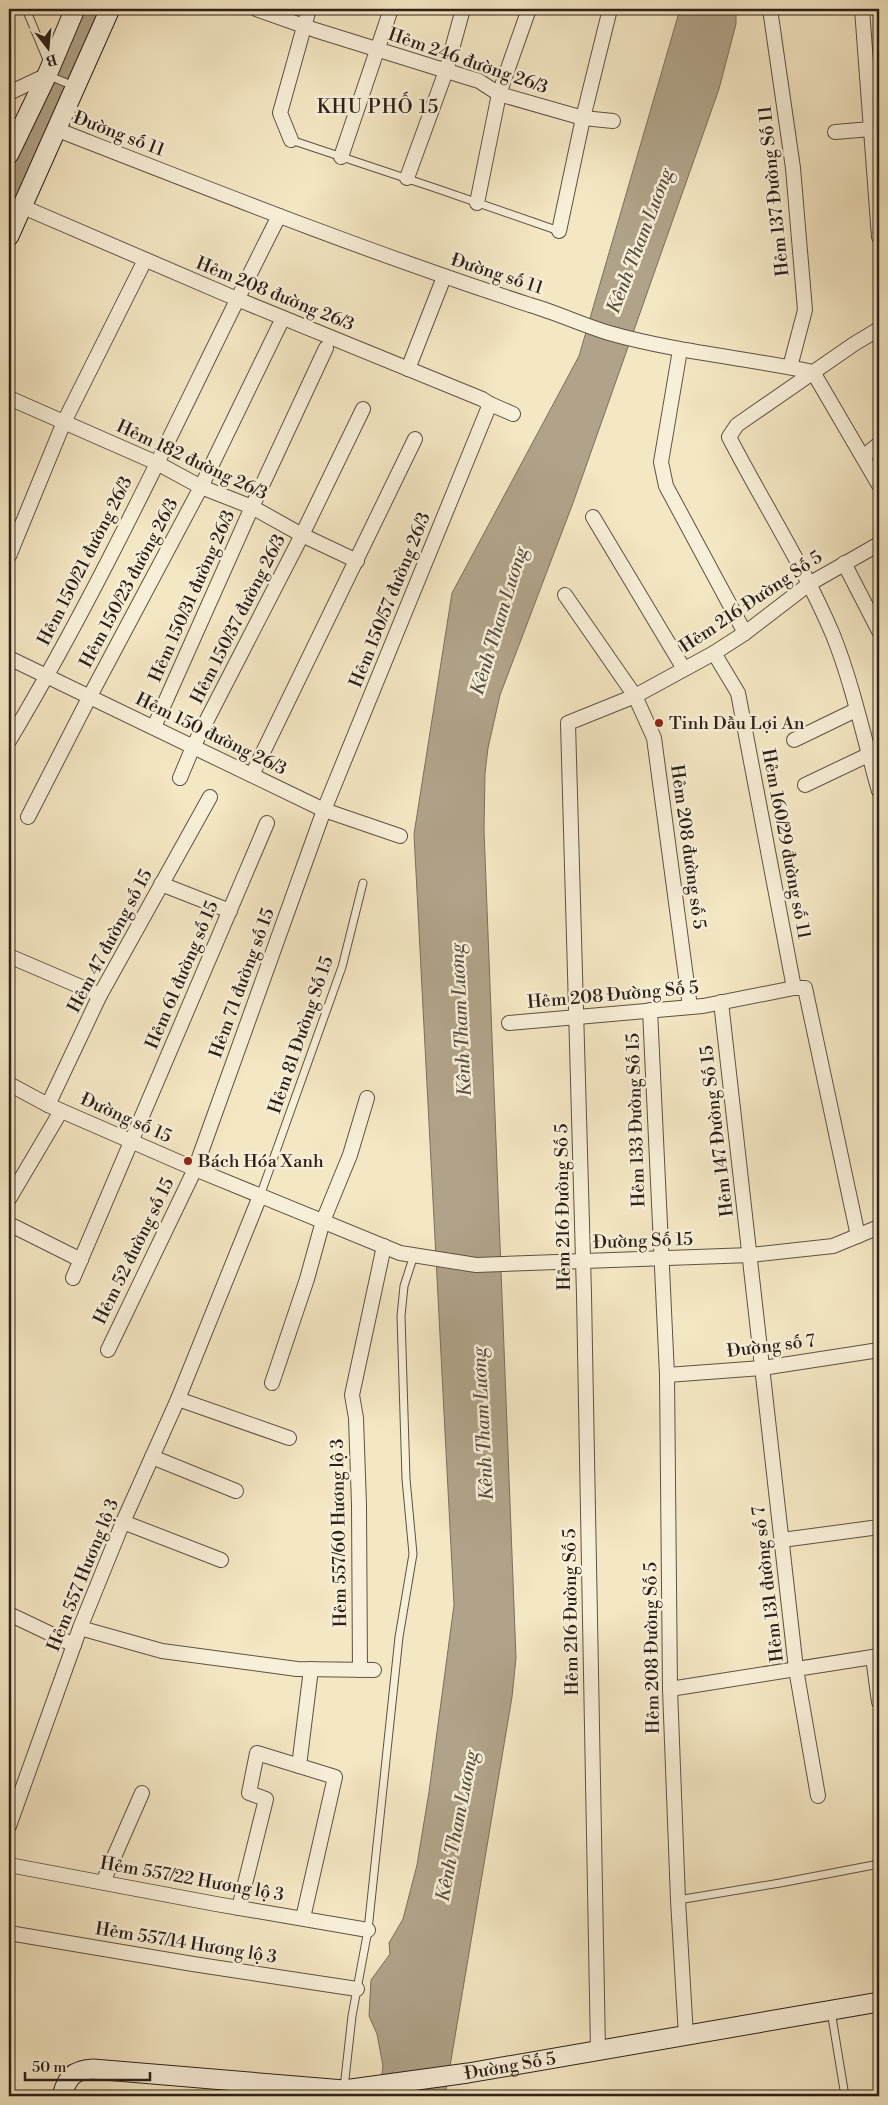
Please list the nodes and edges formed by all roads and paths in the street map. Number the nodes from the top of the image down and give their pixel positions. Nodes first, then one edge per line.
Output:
1 (26, 9) edge
2 (75, 9) edge
3 (110, 9) edge
4 (256, 9) edge
5 (309, 9) edge
6 (391, 9) edge
7 (463, 9) edge
8 (529, 9) edge
9 (610, 9) edge
10 (770, 9) edge
11 (862, 9) edge
12 (303, 26) junction
13 (378, 50) junction
14 (49, 71) junction
15 (446, 71) junction
16 (74, 86) junction
17 (9, 94) edge
18 (499, 94) junction
19 (583, 118) junction
20 (613, 121) dead end
21 (871, 129) junction
22 (58, 130) junction
23 (835, 132) dead end
24 (291, 140) joint
25 (9, 154) edge
26 (341, 157) junction
27 (407, 178) junction
28 (477, 202) junction
29 (23, 207) junction
30 (279, 216) junction
31 (559, 231) joint
32 (9, 236) edge
33 (879, 237) edge
34 (145, 260) junction
35 (444, 277) junction
36 (236, 299) junction
37 (283, 318) junction
38 (879, 328) edge
39 (326, 348) dead end
40 (680, 350) junction
41 (790, 367) junction
42 (408, 369) junction
43 (814, 372) junction
44 (9, 398) edge
45 (490, 404) junction
46 (363, 409) dead end
47 (513, 414) dead end
48 (64, 422) junction
49 (415, 439) dead end
50 (879, 444) edge
51 (863, 457) junction
52 (157, 463) junction
53 (879, 485) edge
54 (202, 487) junction
55 (252, 507) junction
56 (593, 517) dead end
57 (302, 535) junction
58 (879, 544) edge
59 (9, 556) edge
60 (356, 561) junction
61 (844, 562) junction
62 (809, 584) junction
63 (565, 595) dead end
64 (879, 631) edge
65 (745, 633) junction
66 (714, 653) junction
67 (9, 658) edge
68 (684, 669) junction
69 (47, 677) junction
70 (90, 696) junction
71 (635, 696) junction
72 (856, 710) junction
73 (154, 727) junction
74 (794, 740) dead end
75 (9, 741) edge
76 (193, 746) junction
77 (868, 755) junction
78 (252, 775) junction
79 (180, 778) dead end
80 (805, 785) dead end
81 (879, 791) edge
82 (210, 797) dead end
83 (324, 810) junction
84 (28, 817) dead end
85 (267, 823) dead end
86 (400, 836) dead end
87 (363, 883) dead end
88 (161, 884) junction
89 (230, 911) junction
90 (9, 956) edge
91 (799, 988) junction
92 (100, 995) junction
93 (721, 1002) junction
94 (690, 1007) junction
95 (650, 1010) junction
96 (577, 1017) junction
97 (509, 1023) dead end
98 (9, 1084) edge
99 (367, 1098) dead end
100 (48, 1105) junction
101 (61, 1111) junction
102 (132, 1142) junction
103 (195, 1169) junction
104 (260, 1196) junction
105 (9, 1199) edge
106 (323, 1221) junction
107 (9, 1224) edge
108 (879, 1227) edge
109 (858, 1236) junction
110 (384, 1246) junction
111 (751, 1255) junction
112 (420, 1256) junction
113 (661, 1259) junction
114 (81, 1260) junction
115 (582, 1261) junction
116 (73, 1278) dead end
117 (108, 1350) dead end
118 (879, 1350) edge
119 (762, 1368) junction
120 (667, 1375) junction
121 (272, 1382) dead end
122 (178, 1399) junction
123 (289, 1438) dead end
124 (152, 1457) junction
125 (236, 1491) dead end
126 (123, 1522) junction
127 (879, 1527) edge
128 (782, 1540) junction
129 (221, 1560) dead end
130 (9, 1614) edge
131 (80, 1628) junction
132 (74, 1645) junction
133 (876, 1657) edge
134 (311, 1669) junction
135 (796, 1669) junction
136 (670, 1688) junction
137 (879, 1702) edge
138 (299, 1766) junction
139 (142, 1793) dead end
140 (818, 1796) dead end
141 (13, 1802) edge
142 (9, 1826) edge
143 (879, 1864) edge
144 (9, 1865) edge
145 (103, 1882) junction
146 (678, 1900) junction
147 (239, 1908) junction
148 (303, 1918) junction
149 (368, 1930) junction
150 (9, 1933) edge
151 (358, 1989) junction
152 (879, 2002) edge
153 (831, 2011) junction
154 (686, 2036) junction
155 (598, 2050) junction
156 (344, 2090) junction
157 (62, 2096) edge
158 (845, 2096) edge

1 - 14 lane
2 - 14 street
3 - 16 street
4 - 12 street, Hẻm 246 đường 26/3
5 - 12 street
6 - 13 street
7 - 15 street
8 - 18 street
9 - 19 street
10 - 41 street, Hẻm 137 Đường Số 11
11 - 21 street
12 - 13 street, Hẻm 246 đường 26/3
12 - 24 street
13 - 15 street, Hẻm 246 đường 26/3
13 - 26 street
14 - 16 lane
14 - 17 street
14 - 25 street
15 - 18 street, Hẻm 246 đường 26/3
15 - 27 street
16 - 22 street
18 - 19 street, Hẻm 246 đường 26/3
18 - 28 street
19 - 20 street, Hẻm 246 đường 26/3
19 - 31 street
21 - 23 street
21 - 33 street
22 - 29 street
22 - 30 street, Đường số 11
24 - 26 lane
26 - 27 lane
27 - 28 lane
28 - 31 lane
29 - 32 street
29 - 34 street, Hẻm 208 đường 26/3
30 - 35 street, Đường số 11
30 - 36 street, Hẻm 150/21 đường 26/3
34 - 36 street, Hẻm 208 đường 26/3
34 - 48 street
35 - 40 street, Đường số 11
35 - 42 street
36 - 37 street, Hẻm 208 đường 26/3
36 - 52 street, Hẻm 150/21 đường 26/3
37 - 42 street, Hẻm 208 đường 26/3
37 - 54 street, Hẻm 150/23 đường 26/3
38 - 43 street
39 - 55 street, Hẻm 150/31 đường 26/3
40 - 41 street, Đường số 11
40 - 65 street
41 - 43 street, Đường số 11
42 - 45 street, Hẻm 208 đường 26/3
43 - 51 street
43 - 62 street
44 - 48 street, Hẻm 182 đường 26/3
45 - 47 street, Hẻm 208 đường 26/3
45 - 83 street, Hẻm 150/57 đường 26/3
46 - 57 street, Hẻm 150/37 đường 26/3
48 - 52 street, Hẻm 182 đường 26/3
48 - 59 street
49 - 60 street
50 - 51 street
51 - 53 street
52 - 54 street, Hẻm 182 đường 26/3
52 - 69 street, Hẻm 150/21 đường 26/3
54 - 55 street, Hẻm 182 đường 26/3
54 - 70 street, Hẻm 150/23 đường 26/3
55 - 57 street, Hẻm 182 đường 26/3
55 - 73 street, Hẻm 150/31 đường 26/3
56 - 68 street
57 - 60 street, Hẻm 182 đường 26/3
57 - 76 street, Hẻm 150/37 đường 26/3
58 - 61 street, Hẻm 216 Đường Số 5
60 - 78 street
61 - 62 street, Hẻm 216 Đường Số 5
61 - 64 street
62 - 65 street, Hẻm 216 Đường Số 5
62 - 72 street
63 - 71 street, Hẻm 208 đường số 5
65 - 66 street, Hẻm 216 Đường Số 5
66 - 68 street, Hẻm 216 Đường Số 5
66 - 91 street, Hẻm 160/29 đường số 11
67 - 69 street, Hẻm 150 đường 26/3
68 - 71 street, Hẻm 216 Đường Số 5
69 - 70 street, Hẻm 150 đường 26/3
69 - 75 street, Hẻm 150/21 đường 26/3
70 - 73 street, Hẻm 150 đường 26/3
70 - 84 street, Hẻm 150/23 đường 26/3
71 - 94 street, Hẻm 208 đường số 5
71 - 96 street, Hẻm 216 Đường Số 5
72 - 74 street
72 - 77 street
73 - 76 street, Hẻm 150 đường 26/3
76 - 78 street, Hẻm 150 đường 26/3
76 - 79 street, Hẻm 150/37 đường 26/3
77 - 80 street
77 - 81 street
78 - 83 street, Hẻm 150 đường 26/3
82 - 88 street, Hẻm 47 đường số 15
83 - 86 street, Hẻm 150 đường 26/3
83 - 103 street, Hẻm 71 đường số 15
85 - 89 street, Hẻm 61 đường số 15
87 - 104 lane, Hẻm 81 Đường Số 15
88 - 89 street
88 - 92 street, Hẻm 47 đường số 15
89 - 102 street, Hẻm 61 đường số 15
90 - 92 street
91 - 93 street, Hẻm 208 Đường Số 5
91 - 109 street, Hẻm 160/29 đường số 11
92 - 100 street, Hẻm 47 đường số 15
93 - 94 street, Hẻm 208 Đường Số 5
93 - 111 street, Hẻm 147 Đường Số 15
94 - 95 street, Hẻm 208 Đường Số 5
95 - 96 street, Hẻm 208 Đường Số 5
95 - 113 street, Hẻm 133 Đường Số 15
96 - 97 street, Hẻm 208 Đường Số 5
96 - 115 street, Hẻm 216 Đường Số 5
98 - 100 street, Đường số 15
99 - 106 street
100 - 101 street, Đường số 15
101 - 102 street, Đường số 15
101 - 105 street
102 - 103 street, Đường số 15
102 - 114 street, Hẻm 61 đường số 15
103 - 104 street, Đường số 15
103 - 117 street, Hẻm 52 đường số 15
104 - 106 street, Đường số 15
104 - 122 street, Hẻm 557 Hương lộ 3
106 - 110 street, Đường số 15
106 - 121 street
107 - 114 street
108 - 109 street
109 - 111 street, Đường Số 15
110 - 112 street, Đường số 15
110 - 134 street, Hẻm 557/60 Hương lộ 3
111 - 113 street, Đường Số 15
111 - 119 street, Hẻm 147 Đường Số 15
112 - 115 street, Đường Số 15
112 - 149 lane
113 - 115 street, Đường Số 15
113 - 120 street, Hẻm 208 Đường Số 5
114 - 116 street, Hẻm 61 đường số 15
115 - 155 street, Hẻm 216 Đường Số 5
118 - 119 street, Đường số 7
119 - 120 street, Đường số 7
119 - 128 street, Hẻm 131 đường số 7
120 - 136 street, Hẻm 208 Đường Số 5
122 - 123 street
122 - 124 street, Hẻm 557 Hương lộ 3
124 - 125 street
124 - 126 street, Hẻm 557 Hương lộ 3
126 - 129 street
126 - 131 street, Hẻm 557 Hương lộ 3
127 - 128 street
128 - 135 street, Hẻm 131 đường số 7
130 - 132 street
131 - 132 street, Hẻm 557 Hương lộ 3
131 - 134 street, Hẻm 557/60 Hương lộ 3
132 - 141 street, Hẻm 557 Hương lộ 3
133 - 135 street
133 - 137 street
134 - 138 street
135 - 136 street
135 - 140 street, Hẻm 131 đường số 7
136 - 146 street, Hẻm 208 Đường Số 5
138 - 147 street
138 - 148 street
139 - 145 street
141 - 142 street, Hẻm 557 Hương lộ 3
143 - 146 lane
144 - 145 street, Hẻm 557/22 Hương lộ 3
145 - 147 street, Hẻm 557/22 Hương lộ 3
146 - 154 street, Hẻm 208 Đường Số 5
147 - 148 street, Hẻm 557/22 Hương lộ 3
148 - 149 street, Hẻm 557/22 Hương lộ 3
149 - 151 lane
150 - 151 street, Hẻm 557/14 Hương lộ 3
151 - 156 lane
152 - 153 street, Đường Số 5
153 - 154 street, Đường Số 5
153 - 158 lane
154 - 155 street, Đường Số 5
155 - 156 street, Đường Số 5
156 - 157 street, Đường Số 5

